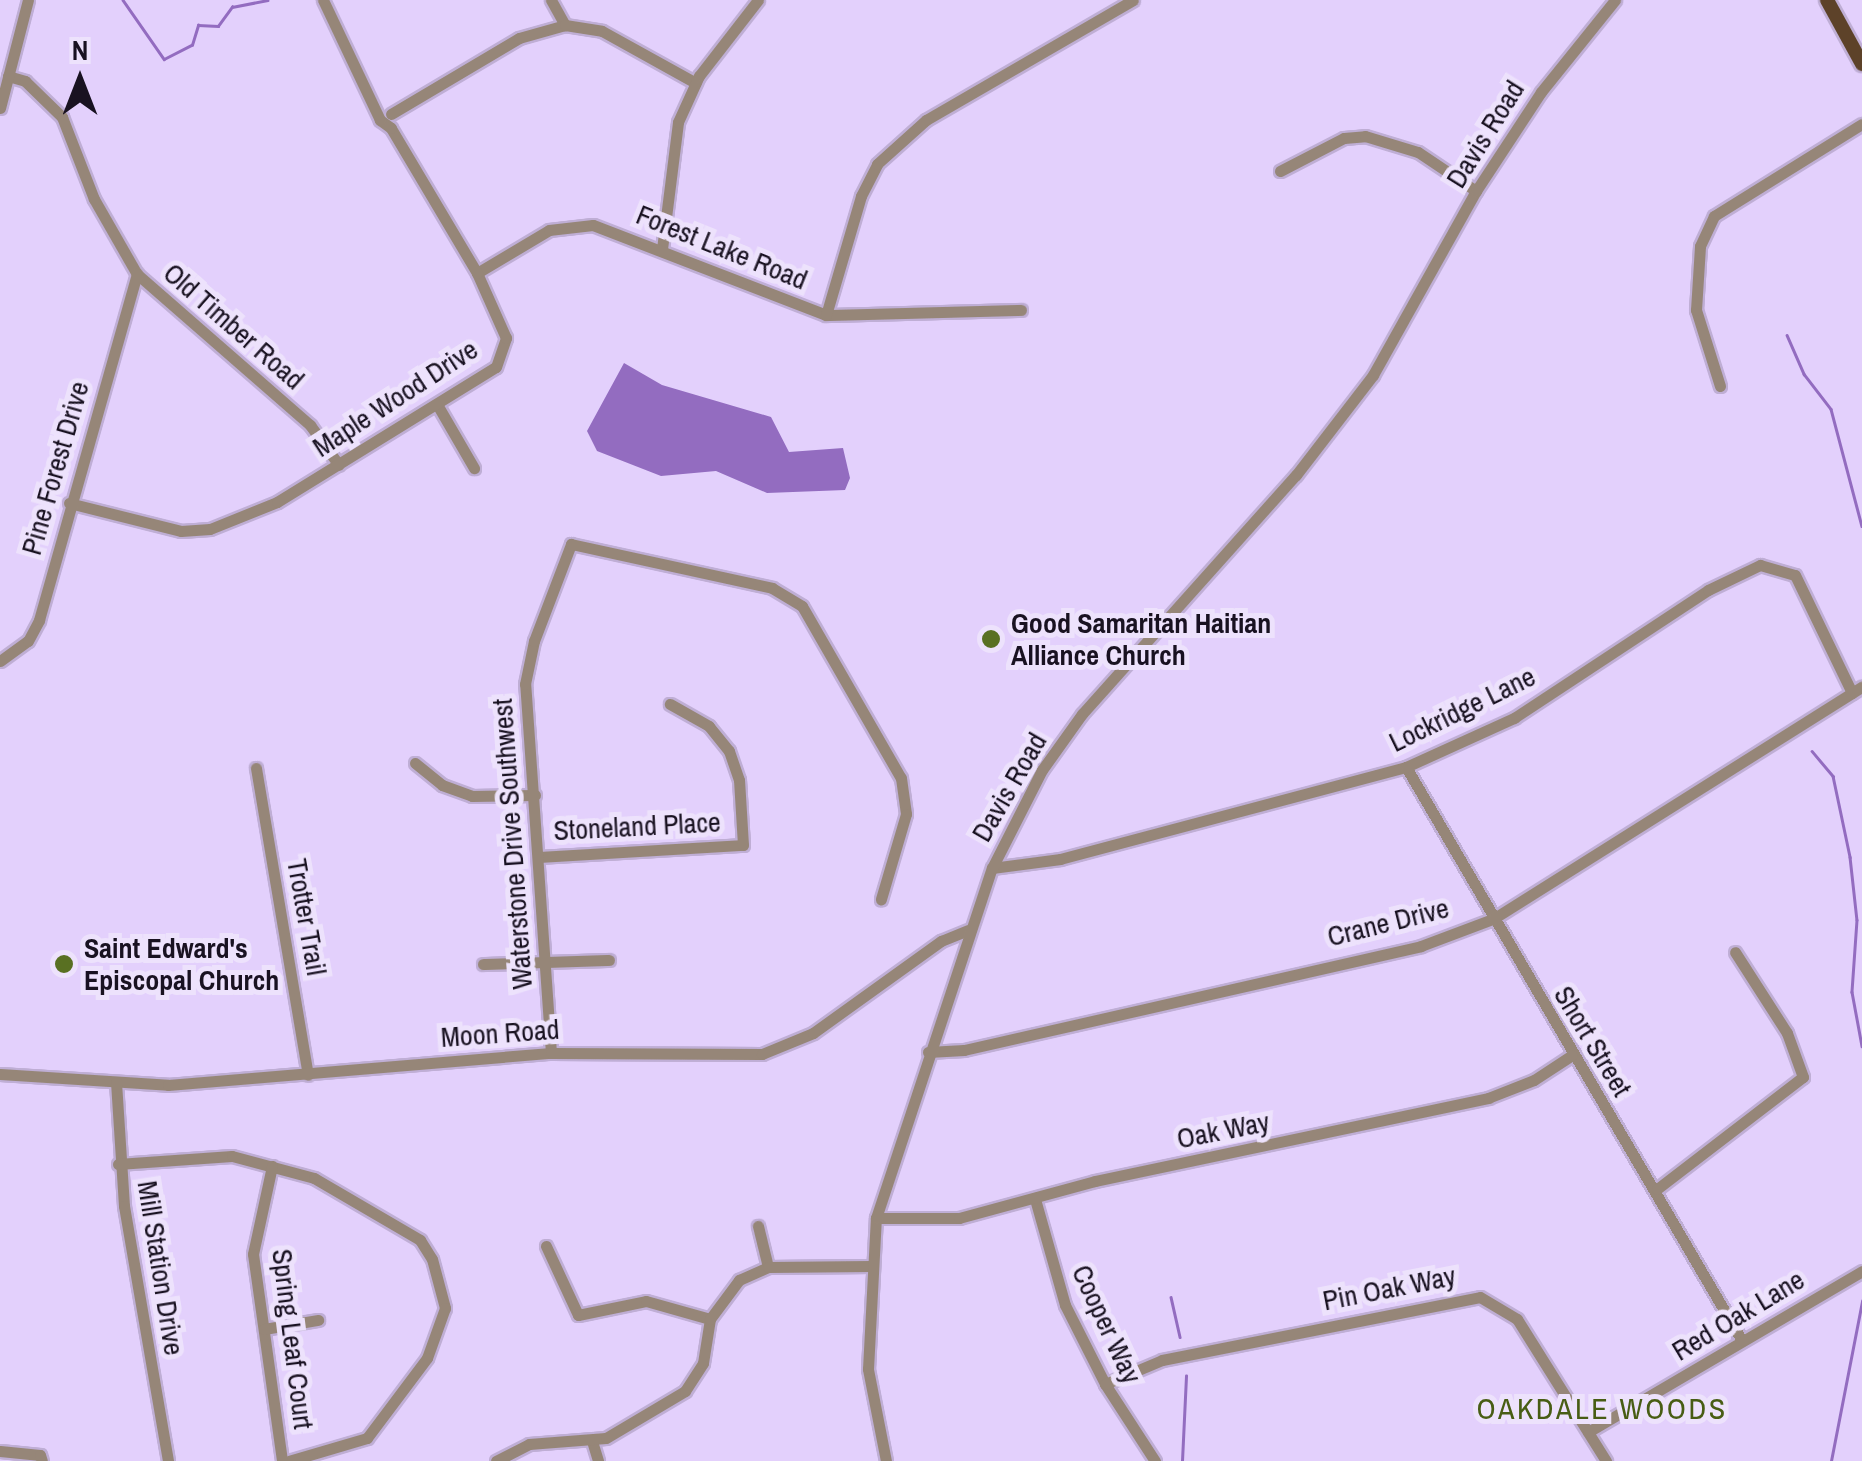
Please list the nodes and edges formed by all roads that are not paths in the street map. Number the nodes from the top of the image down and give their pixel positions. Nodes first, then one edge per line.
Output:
1 (28, 0) edge
2 (324, 0) edge
3 (551, 0) edge
4 (758, 0) edge
5 (1133, 0) edge
6 (1615, 0) edge
7 (1827, 0) edge
8 (564, 25) junction
9 (1862, 64) edge
10 (8, 76) junction
11 (696, 83) junction
12 (378, 103) junction
13 (0, 108) edge
14 (391, 114) junction
15 (1862, 124) edge
16 (392, 128) junction
17 (1280, 172) dead end
18 (1476, 192) junction
19 (662, 248) junction
20 (477, 273) junction
21 (137, 274) junction
22 (1021, 310) dead end
23 (826, 314) junction
24 (1720, 386) dead end
25 (438, 406) junction
26 (340, 465) junction
27 (474, 468) dead end
28 (70, 504) junction
29 (0, 661) edge
30 (1857, 690) edge
31 (670, 704) dead end
32 (414, 764) dead end
33 (1406, 767) junction
34 (256, 768) dead end
35 (535, 795) junction
36 (540, 857) junction
37 (992, 868) junction
38 (881, 899) dead end
39 (1493, 919) junction
40 (968, 930) junction
41 (1735, 952) dead end
42 (609, 960) dead end
43 (547, 962) junction
44 (483, 964) dead end
45 (928, 1052) junction
46 (551, 1054) junction
47 (1572, 1054) junction
48 (0, 1074) edge
49 (308, 1075) junction
50 (116, 1082) junction
51 (118, 1164) junction
52 (272, 1166) junction
53 (1657, 1189) junction
54 (1035, 1199) junction
55 (876, 1218) junction
56 (758, 1226) dead end
57 (546, 1246) dead end
58 (871, 1266) junction
59 (768, 1267) junction
60 (1862, 1271) edge
61 (710, 1319) junction
62 (318, 1320) dead end
63 (264, 1329) junction
64 (1741, 1339) junction
65 (1105, 1384) junction
66 (1588, 1432) junction
67 (592, 1441) junction
68 (0, 1451) edge
69 (42, 1461) edge
70 (168, 1461) edge
71 (286, 1461) edge
72 (496, 1461) edge
73 (598, 1461) edge
74 (886, 1461) edge
75 (1155, 1461) edge
76 (1606, 1461) edge

1 - 10 street
2 - 12 street, Maple Wood Drive
3 - 8 street
4 - 11 street
5 - 23 street
6 - 18 street, Davis Road
7 - 9 main road
8 - 11 street
8 - 14 street
10 - 13 street
10 - 21 street, Old Timber Road
11 - 19 street
12 - 14 street, Maple Wood Drive
12 - 16 street, Maple Wood Drive
14 - 16 street, Maple Wood Drive
15 - 24 street
16 - 20 street, Maple Wood Drive
17 - 18 street
18 - 37 street, Davis Road
19 - 20 street, Forest Lake Road
19 - 23 street, Forest Lake Road
20 - 25 street, Maple Wood Drive
21 - 26 street, Old Timber Road
21 - 28 street, Pine Forest Drive
22 - 23 street, Forest Lake Road
25 - 26 street, Maple Wood Drive
25 - 27 street
26 - 28 street, Maple Wood Drive
28 - 29 street, Pine Forest Drive
30 - 33 street, Lockridge Lane
30 - 39 street, Crane Drive
31 - 36 street, Stoneland Place
32 - 35 street
33 - 37 street, Lockridge Lane
33 - 39 street, Short Street
34 - 49 street, Trotter Trail
35 - 36 street, Waterstone Drive Southwest
35 - 38 street, Waterstone Drive Southwest
36 - 43 street, Waterstone Drive Southwest
37 - 40 street, Davis Road
39 - 45 street, Crane Drive
39 - 47 street, Short Street
40 - 45 street, Davis Road
40 - 46 street, Moon Road
41 - 53 street
42 - 43 street
43 - 44 street
43 - 46 street, Waterstone Drive Southwest
45 - 55 street, Davis Road
46 - 49 street, Moon Road
47 - 53 street, Short Street
47 - 54 street, Oak Way
48 - 50 street, Moon Road
49 - 50 street, Moon Road
50 - 51 street, Mill Station Drive
51 - 52 street
51 - 70 street, Mill Station Drive
52 - 63 street, Spring Leaf Court
52 - 71 street
53 - 64 street, Short Street
54 - 55 street, Oak Way
54 - 65 street, Cooper Way
55 - 58 street, Davis Road
56 - 59 street
57 - 61 street
58 - 59 street
58 - 74 street, Davis Road
59 - 61 street
60 - 64 street, Red Oak Lane
61 - 67 street
62 - 63 street
63 - 71 street, Spring Leaf Court
64 - 66 street, Red Oak Lane
65 - 66 street, Pin Oak Way
65 - 75 street, Cooper Way
66 - 76 street, Pin Oak Way
67 - 72 street
67 - 73 street
68 - 69 street

